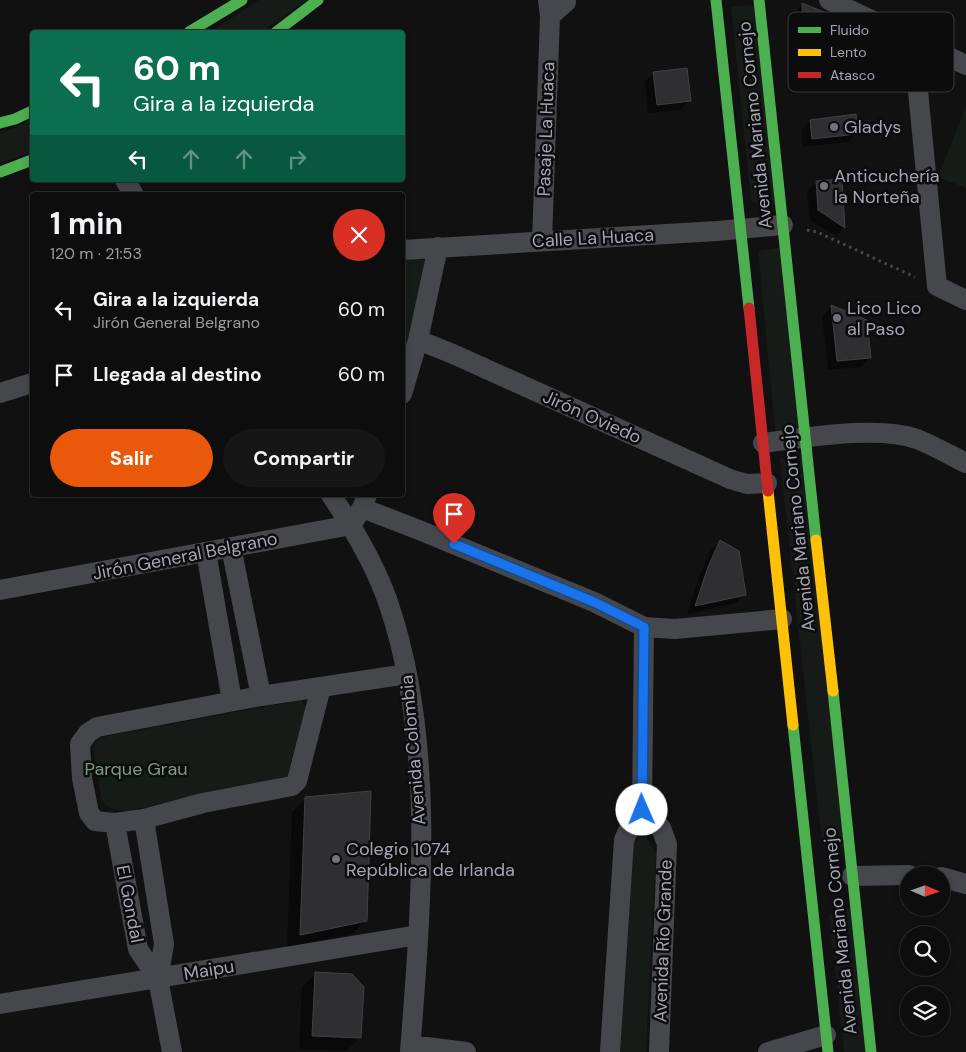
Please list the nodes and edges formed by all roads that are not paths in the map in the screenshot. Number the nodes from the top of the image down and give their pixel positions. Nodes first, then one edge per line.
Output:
1 (242, 0) edge
2 (318, 0) edge
3 (716, 0) edge
4 (759, 0) edge
5 (829, 0) edge
6 (559, 4) edge
7 (854, 12) edge
8 (192, 30) edge
9 (279, 30) edge
10 (954, 59) edge
11 (966, 65) edge
12 (918, 92) edge
13 (30, 112) edge
14 (0, 123) edge
15 (30, 161) edge
16 (0, 172) edge
17 (783, 225) junction
18 (740, 229) junction
19 (542, 241) junction
20 (438, 247) junction
21 (405, 250) edge
22 (966, 300) edge
23 (418, 340) junction
24 (30, 384) edge
25 (405, 384) edge
26 (0, 393) edge
27 (806, 438) junction
28 (763, 444) junction
29 (966, 463) edge
30 (767, 484) junction
31 (335, 497) edge
32 (360, 509) edge
33 (231, 547) junction
34 (206, 552) junction
35 (0, 590) edge
36 (782, 619) junction
37 (644, 627) junction
38 (407, 674) junction
39 (321, 687) junction
40 (261, 696) junction
41 (232, 701) junction
42 (642, 810) junction
43 (144, 819) junction
44 (115, 823) junction
45 (818, 864) dead end
46 (809, 872) junction
47 (900, 876) edge
48 (950, 880) edge
49 (849, 881) junction
50 (966, 884) edge
51 (418, 935) junction
52 (158, 978) junction
53 (0, 1004) edge
54 (827, 1043) edge
55 (411, 1048) edge
56 (172, 1052) edge
57 (466, 1052) edge
58 (610, 1052) edge
59 (659, 1052) edge
60 (768, 1052) edge
61 (871, 1052) edge

1 - 8 main road
2 - 9 main road
3 - 18 main road, Avenida Mariano Cornejo
4 - 17 main road, Avenida Mariano Cornejo
5 - 7 street
6 - 19 street, Pasaje La Huaca
10 - 11 street
12 - 22 street
13 - 14 main road
15 - 16 main road
17 - 18 street, Calle La Huaca
17 - 27 main road, Avenida Mariano Cornejo
18 - 19 street, Calle La Huaca
18 - 28 main road, Avenida Mariano Cornejo
19 - 20 street, Calle La Huaca
20 - 21 street, Calle La Huaca
20 - 23 street
23 - 25 street
23 - 30 street, Jirón Oviedo
24 - 26 street
27 - 28 street
27 - 29 street
27 - 49 main road, Avenida Mariano Cornejo
28 - 30 main road, Avenida Mariano Cornejo
30 - 36 main road, Avenida Mariano Cornejo
31 - 32 street, Avenida Colombia
32 - 33 street, Jirón General Belgrano
32 - 37 street
32 - 38 street, Avenida Colombia
33 - 34 street, Jirón General Belgrano
33 - 40 street
34 - 35 street, Jirón General Belgrano
34 - 41 street
36 - 37 street
36 - 46 main road, Avenida Mariano Cornejo
37 - 42 street
38 - 39 street
38 - 51 street, Avenida Colombia
39 - 40 street
39 - 43 street
40 - 41 street
41 - 44 street
42 - 58 street
42 - 59 street, Avenida Río Grande
43 - 44 street
43 - 52 street, El Gondal
44 - 52 street, El Gondal
45 - 46 main road
46 - 54 main road, Avenida Mariano Cornejo
47 - 49 street
48 - 50 street
49 - 61 main road, Avenida Mariano Cornejo
51 - 52 street, Maipu
51 - 55 street, Avenida Colombia
52 - 53 street, Maipu
52 - 56 street, El Gondal
54 - 60 street
55 - 57 street

